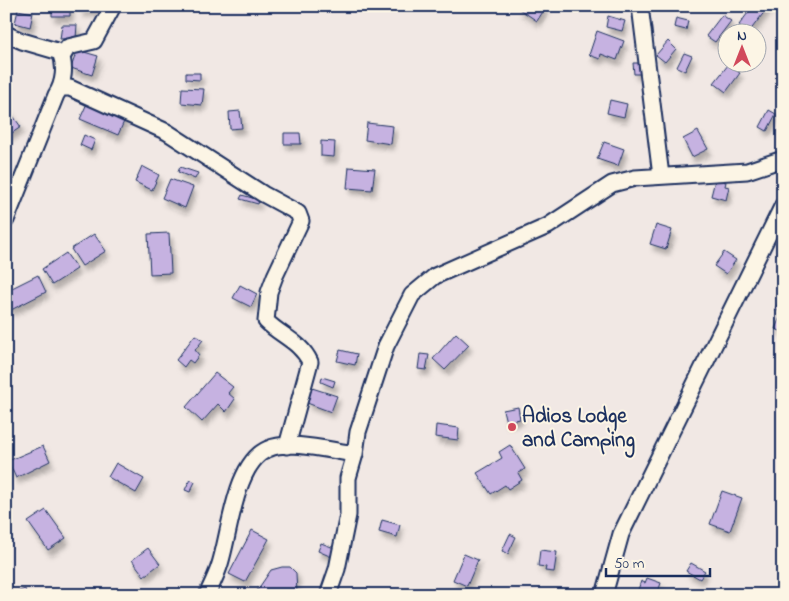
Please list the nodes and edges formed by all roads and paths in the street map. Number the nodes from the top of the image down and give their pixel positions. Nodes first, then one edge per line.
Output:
1 (113, 6) edge
2 (640, 6) edge
3 (6, 34) edge
4 (62, 57) junction
5 (60, 88) junction
6 (783, 159) edge
7 (661, 176) junction
8 (783, 205) edge
9 (6, 220) edge
10 (286, 446) junction
11 (356, 454) junction
12 (207, 595) edge
13 (328, 595) edge
14 (604, 595) edge

1 - 4 street
2 - 7 street
3 - 4 street
4 - 5 street
5 - 9 street
5 - 10 street
6 - 7 street
7 - 11 street
8 - 14 street
10 - 11 street
10 - 12 street
11 - 13 street

